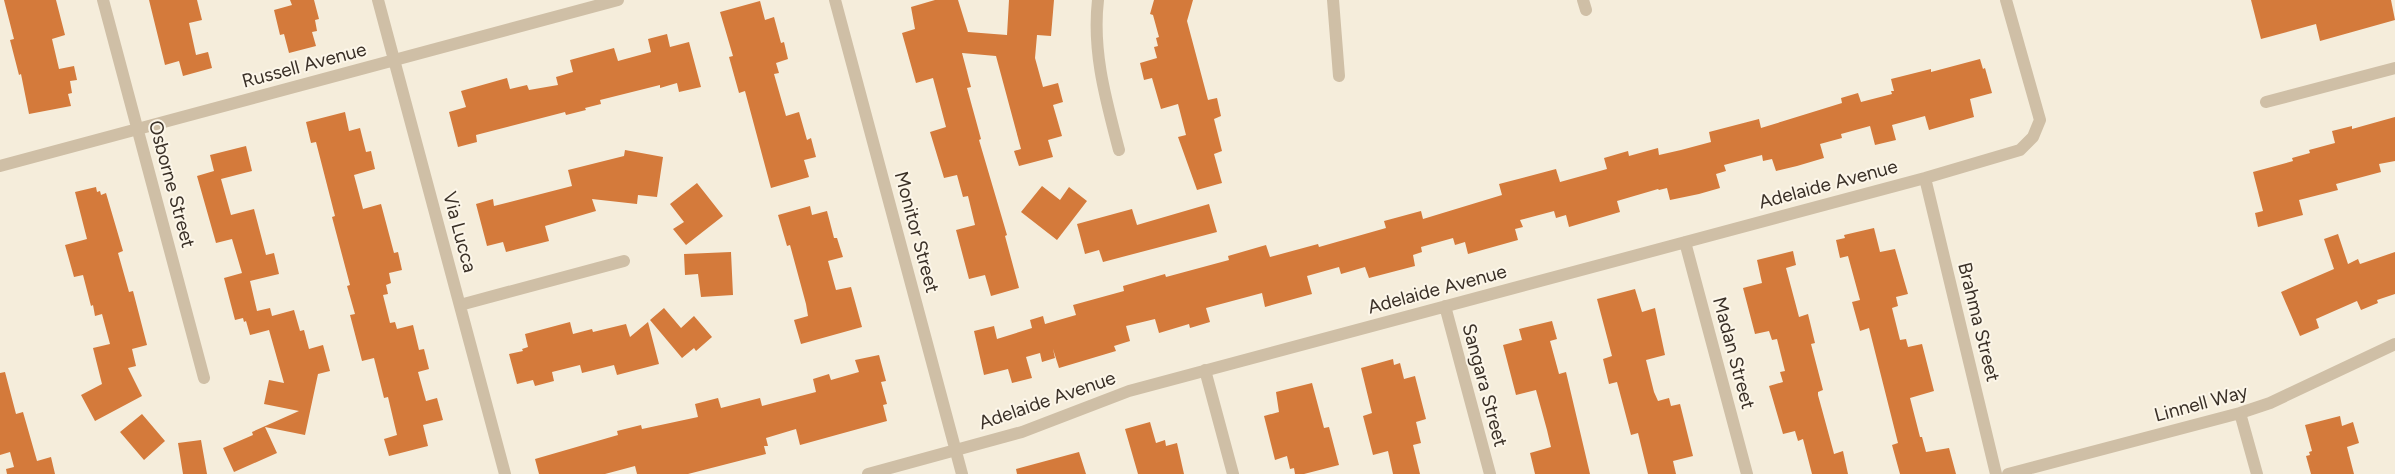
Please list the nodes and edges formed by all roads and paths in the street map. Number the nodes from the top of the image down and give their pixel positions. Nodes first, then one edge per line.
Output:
1 (103, 0) edge
2 (378, 0) edge
3 (618, 0) edge
4 (835, 0) edge
5 (1098, 0) edge
6 (1333, 0) edge
7 (2006, 0) edge
8 (394, 60) junction
9 (2395, 68) edge
10 (1339, 76) dead end
11 (2266, 102) dead end
12 (138, 129) junction
13 (1119, 150) dead end
14 (0, 166) edge
15 (1925, 178) junction
16 (1685, 242) junction
17 (624, 261) dead end
18 (460, 305) junction
19 (1445, 306) junction
20 (2395, 344) edge
21 (1205, 370) junction
22 (204, 378) dead end
23 (2240, 413) junction
24 (956, 450) junction
25 (505, 474) edge
26 (868, 474) edge
27 (962, 474) edge
28 (1232, 474) edge
29 (1490, 474) edge
30 (1747, 474) edge
31 (1996, 474) edge
32 (2008, 474) edge
33 (2256, 474) edge

1 - 12 street, Osborne Street
2 - 8 street, Via Lucca
3 - 8 street, Russell Avenue
4 - 24 street, Monitor Street
5 - 13 street
6 - 10 street
7 - 15 street, Adelaide Avenue
8 - 12 street, Russell Avenue
8 - 18 street, Via Lucca
9 - 11 street
12 - 14 street, Russell Avenue
12 - 22 street, Osborne Street
15 - 16 street, Adelaide Avenue
15 - 31 street, Brahma Street
16 - 19 street, Adelaide Avenue
16 - 30 street, Madan Street
17 - 18 street
18 - 25 street, Via Lucca
19 - 21 street, Adelaide Avenue
19 - 29 street, Sangara Street
20 - 23 street, Linnell Way
21 - 24 street, Adelaide Avenue
21 - 28 street
23 - 32 street, Linnell Way
23 - 33 street
24 - 26 street, Adelaide Avenue
24 - 27 street, Monitor Street

